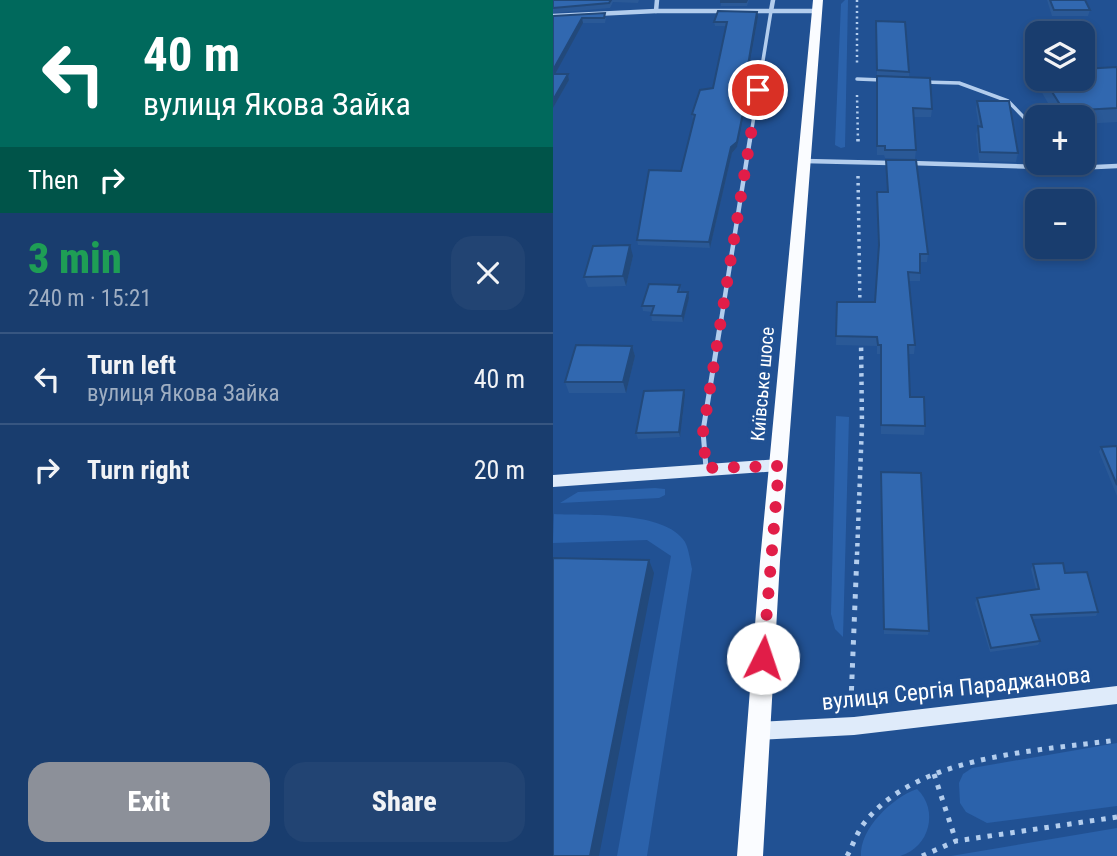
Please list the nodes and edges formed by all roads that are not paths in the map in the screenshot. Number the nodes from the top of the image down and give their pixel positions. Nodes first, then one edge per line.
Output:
1 (657, 0) edge
2 (773, 0) edge
3 (818, 5) edge
4 (656, 11) junction
5 (771, 11) junction
6 (553, 16) edge
7 (857, 79) road end
8 (883, 80) edge
9 (921, 82) edge
10 (1025, 119) edge
11 (805, 161) junction
12 (858, 162) joint
13 (1117, 166) edge
14 (1025, 167) edge
15 (1095, 167) edge
16 (779, 466) junction
17 (706, 468) junction
18 (553, 481) edge
19 (1117, 695) edge
20 (758, 731) junction
21 (750, 856) edge

1 - 4 street
2 - 5 street
3 - 5 street
3 - 11 main road, Київське шосе
4 - 5 street
4 - 6 street
5 - 17 lane
7 - 8 lane
9 - 10 lane
11 - 12 lane
11 - 16 main road, Київське шосе
12 - 14 lane
13 - 15 lane
16 - 17 main road
16 - 20 main road, Київське шосе
17 - 18 main road
19 - 20 main road, вулиця Сергія Параджанова
20 - 21 main road, Київське шосе

